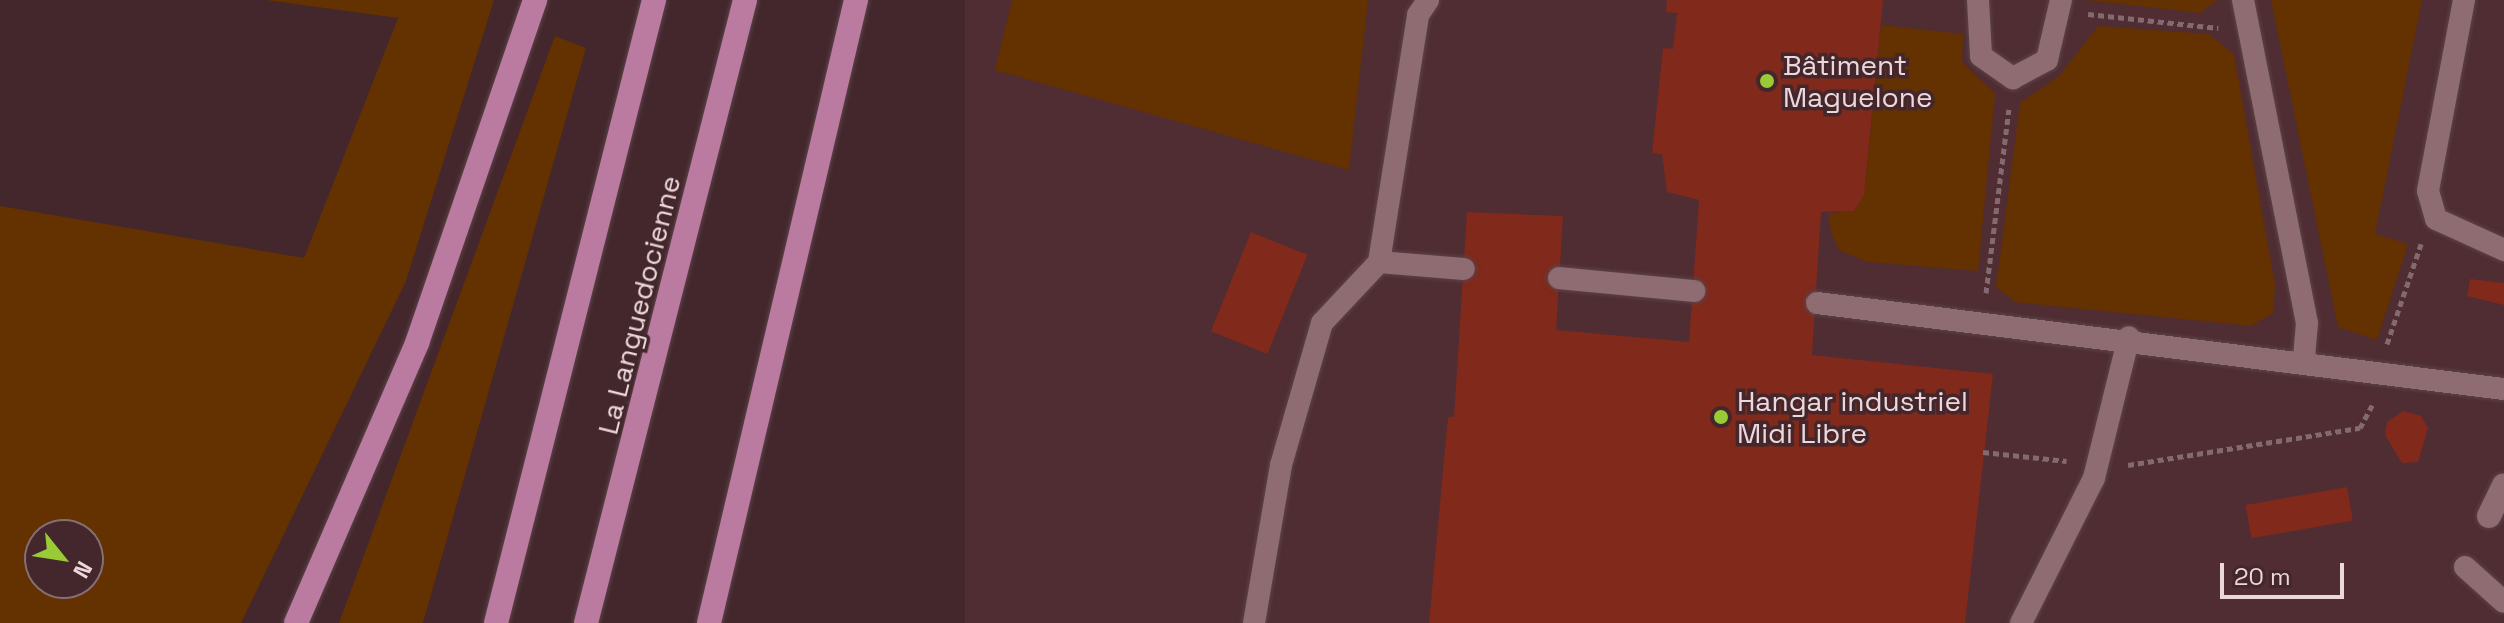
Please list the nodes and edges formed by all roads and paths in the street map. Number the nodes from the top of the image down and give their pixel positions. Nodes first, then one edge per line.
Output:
1 (535, 0) edge
2 (654, 0) edge
3 (745, 0) edge
4 (856, 0) edge
5 (1428, 0) edge
6 (1978, 0) edge
7 (2243, 0) edge
8 (2464, 0) edge
9 (2061, 5) edge
10 (2247, 31) junction
11 (2013, 78) junction
12 (2436, 219) junction
13 (2504, 250) edge
14 (1379, 262) junction
15 (1464, 269) dead end
16 (1559, 278) dead end
17 (1694, 291) dead end
18 (1817, 303) dead end
19 (1983, 318) junction
20 (2129, 337) junction
21 (2304, 359) junction
22 (2384, 370) junction
23 (2504, 389) edge
24 (2389, 400) dead end
25 (1983, 452) dead end
26 (2097, 464) junction
27 (2504, 485) edge
28 (2489, 516) dead end
29 (2465, 567) dead end
30 (2504, 602) edge
31 (296, 623) edge
32 (496, 623) edge
33 (586, 623) edge
34 (709, 623) edge
35 (1254, 623) edge
36 (2021, 623) edge

1 - 31 highway
2 - 32 highway, La Languedocienne
3 - 33 highway, La Languedocienne
4 - 34 highway
5 - 14 lane
6 - 11 lane
7 - 10 lane
8 - 12 lane
9 - 10 path
9 - 11 lane
10 - 21 lane
11 - 19 path
12 - 13 lane
12 - 22 path
14 - 15 lane
14 - 35 lane
16 - 17 lane
18 - 19 lane
19 - 20 lane
20 - 21 lane
20 - 26 lane
21 - 22 lane
22 - 23 lane
24 - 26 path
25 - 26 path
26 - 36 lane
27 - 28 street
29 - 30 lane

